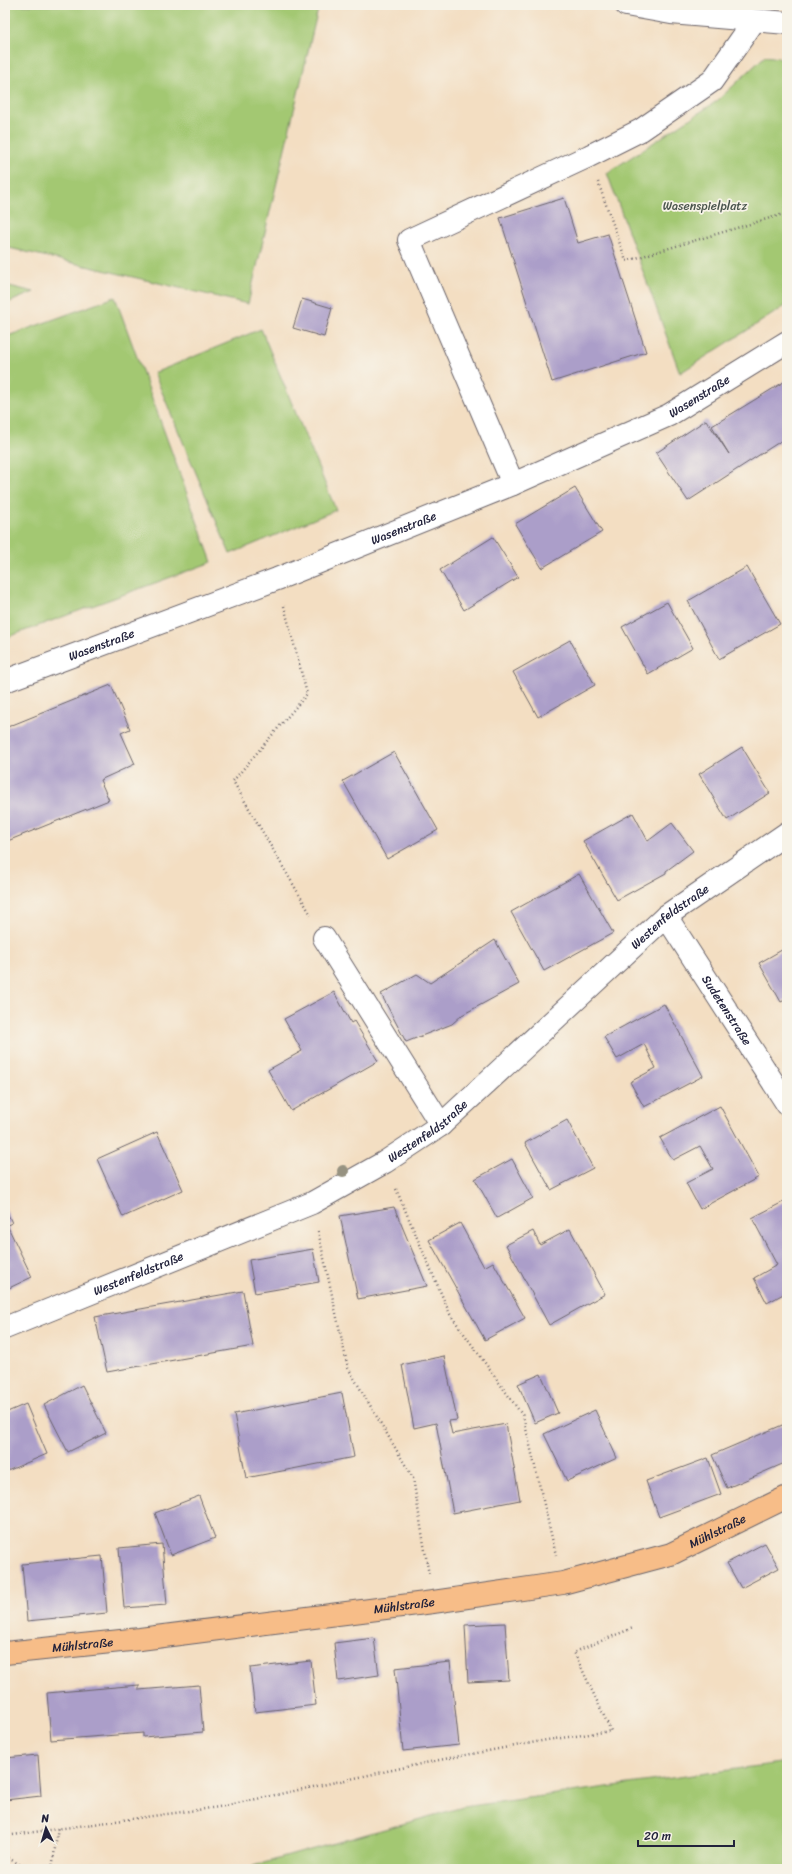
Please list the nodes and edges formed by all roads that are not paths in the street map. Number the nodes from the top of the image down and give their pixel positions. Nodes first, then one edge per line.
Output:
1 (626, 5) edge
2 (754, 21) junction
3 (787, 23) edge
4 (787, 342) edge
5 (513, 484) junction
6 (5, 681) edge
7 (787, 833) edge
8 (666, 916) junction
9 (324, 938) road end
10 (787, 1104) edge
11 (441, 1125) junction
12 (5, 1328) edge
13 (787, 1497) edge
14 (5, 1653) edge

1 - 2 street
2 - 3 street
2 - 5 street
4 - 5 street, Wasenstraße
5 - 6 street, Wasenstraße
7 - 8 street, Westenfeldstraße
8 - 10 street, Sudetenstraße
8 - 11 street, Westenfeldstraße
9 - 11 street
11 - 12 street, Westenfeldstraße
13 - 14 main road, Mühlstraße

